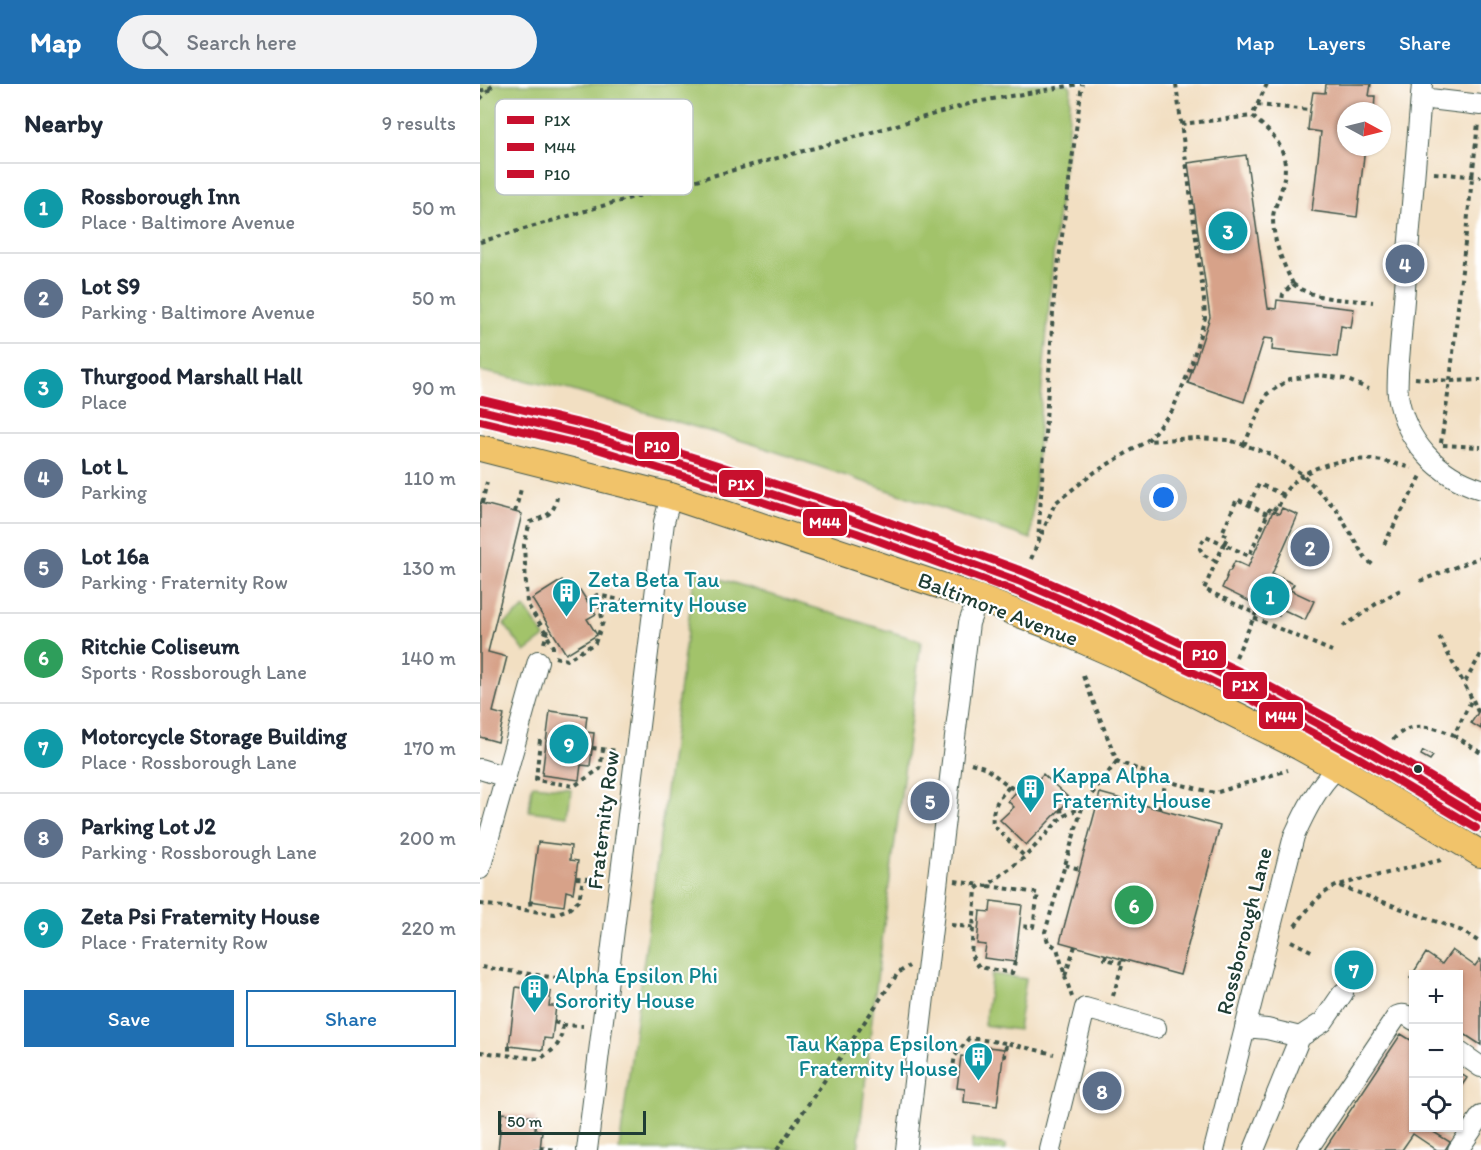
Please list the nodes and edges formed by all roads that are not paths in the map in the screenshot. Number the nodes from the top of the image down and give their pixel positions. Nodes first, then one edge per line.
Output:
1 (1422, 91) edge
2 (1481, 105) edge
3 (480, 410) edge
4 (480, 448) edge
5 (1481, 489) edge
6 (670, 496) junction
7 (978, 598) junction
8 (541, 655) road end
9 (1365, 748) junction
10 (1338, 768) junction
11 (480, 770) edge
12 (506, 777) junction
13 (1481, 819) edge
14 (1481, 854) edge
15 (480, 869) edge
16 (1343, 993) dead end
17 (1409, 1017) edge
18 (1245, 1027) junction
19 (1156, 1028) dead end
20 (1300, 1037) junction
21 (1220, 1045) dead end
22 (1238, 1053) junction
23 (1463, 1054) edge
24 (1481, 1067) edge
25 (1481, 1116) edge
26 (587, 1150) edge
27 (906, 1150) edge
28 (1050, 1150) edge
29 (1214, 1150) edge
30 (1254, 1150) edge
31 (1307, 1150) edge
32 (1458, 1150) edge

1 - 2 street
1 - 5 street
3 - 9 main road, Baltimore Avenue
4 - 6 main road, Baltimore Avenue
6 - 7 main road, Baltimore Avenue
6 - 26 street, Fraternity Row
7 - 10 main road, Baltimore Avenue
7 - 27 street
8 - 12 street
9 - 10 street, Rossborough Lane
9 - 13 main road, Baltimore Avenue
10 - 14 main road, Baltimore Avenue
10 - 18 street, Rossborough Lane
11 - 12 street
12 - 15 street
16 - 20 street
17 - 31 street
18 - 20 street
18 - 22 street, Rossborough Lane
19 - 28 street
20 - 30 street
21 - 22 street
22 - 29 street, Rossborough Lane
23 - 24 street
25 - 32 street

